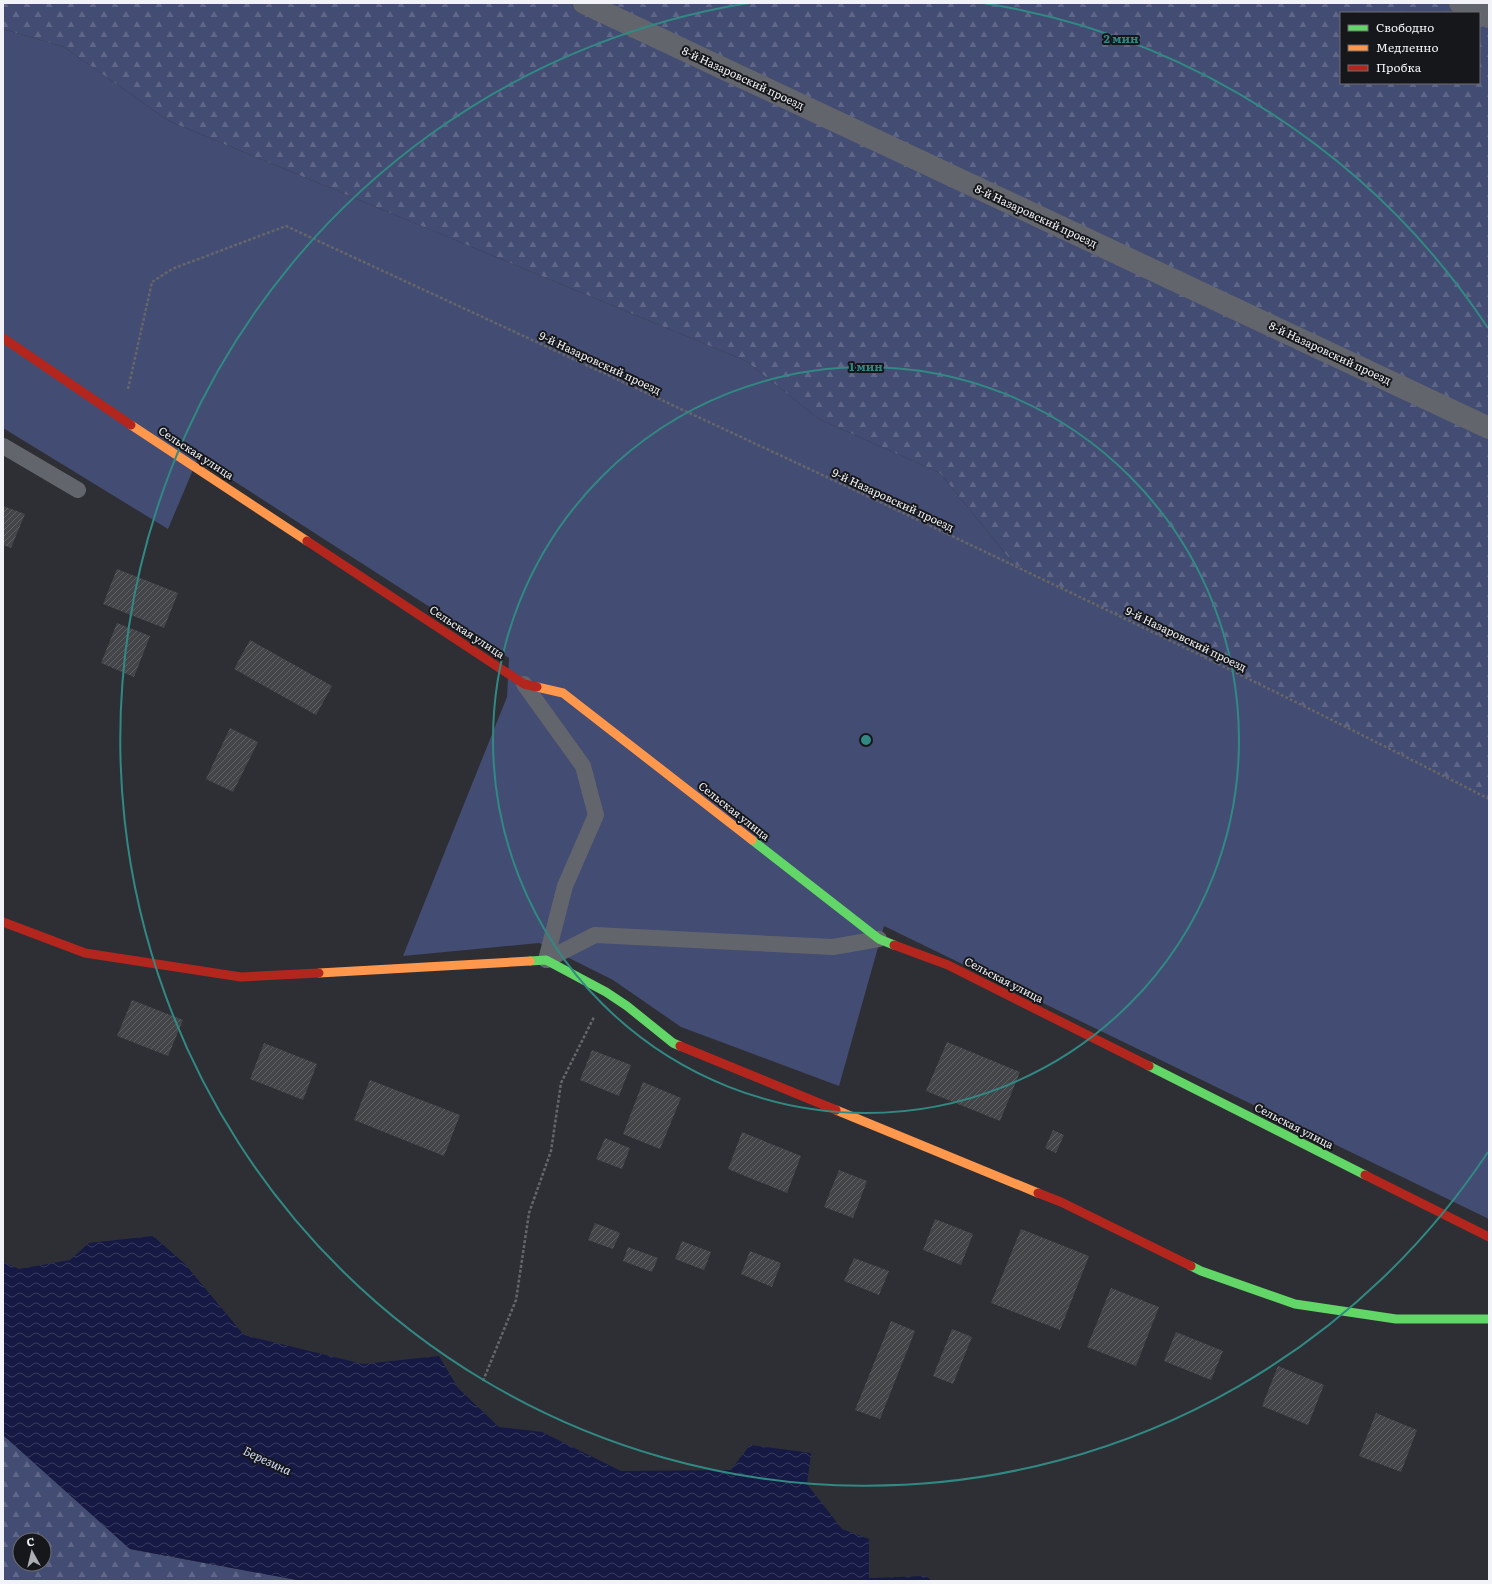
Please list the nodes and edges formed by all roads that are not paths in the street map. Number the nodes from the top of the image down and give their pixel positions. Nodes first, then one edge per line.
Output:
1 (584, 3) edge
2 (1460, 3) edge
3 (1479, 12) edge
4 (3, 338) edge
5 (1489, 428) edge
6 (3, 446) edge
7 (78, 490) dead end
8 (524, 684) junction
9 (3, 922) edge
10 (879, 939) junction
11 (546, 960) junction
12 (1489, 1237) edge
13 (1488, 1320) edge

1 - 5 street, 8-й Назаровский проезд
2 - 3 street
4 - 8 street, Сельская улица
6 - 7 lane
8 - 10 street, Сельская улица
8 - 11 lane
9 - 11 street
10 - 11 lane
10 - 12 street, Сельская улица
11 - 13 street

